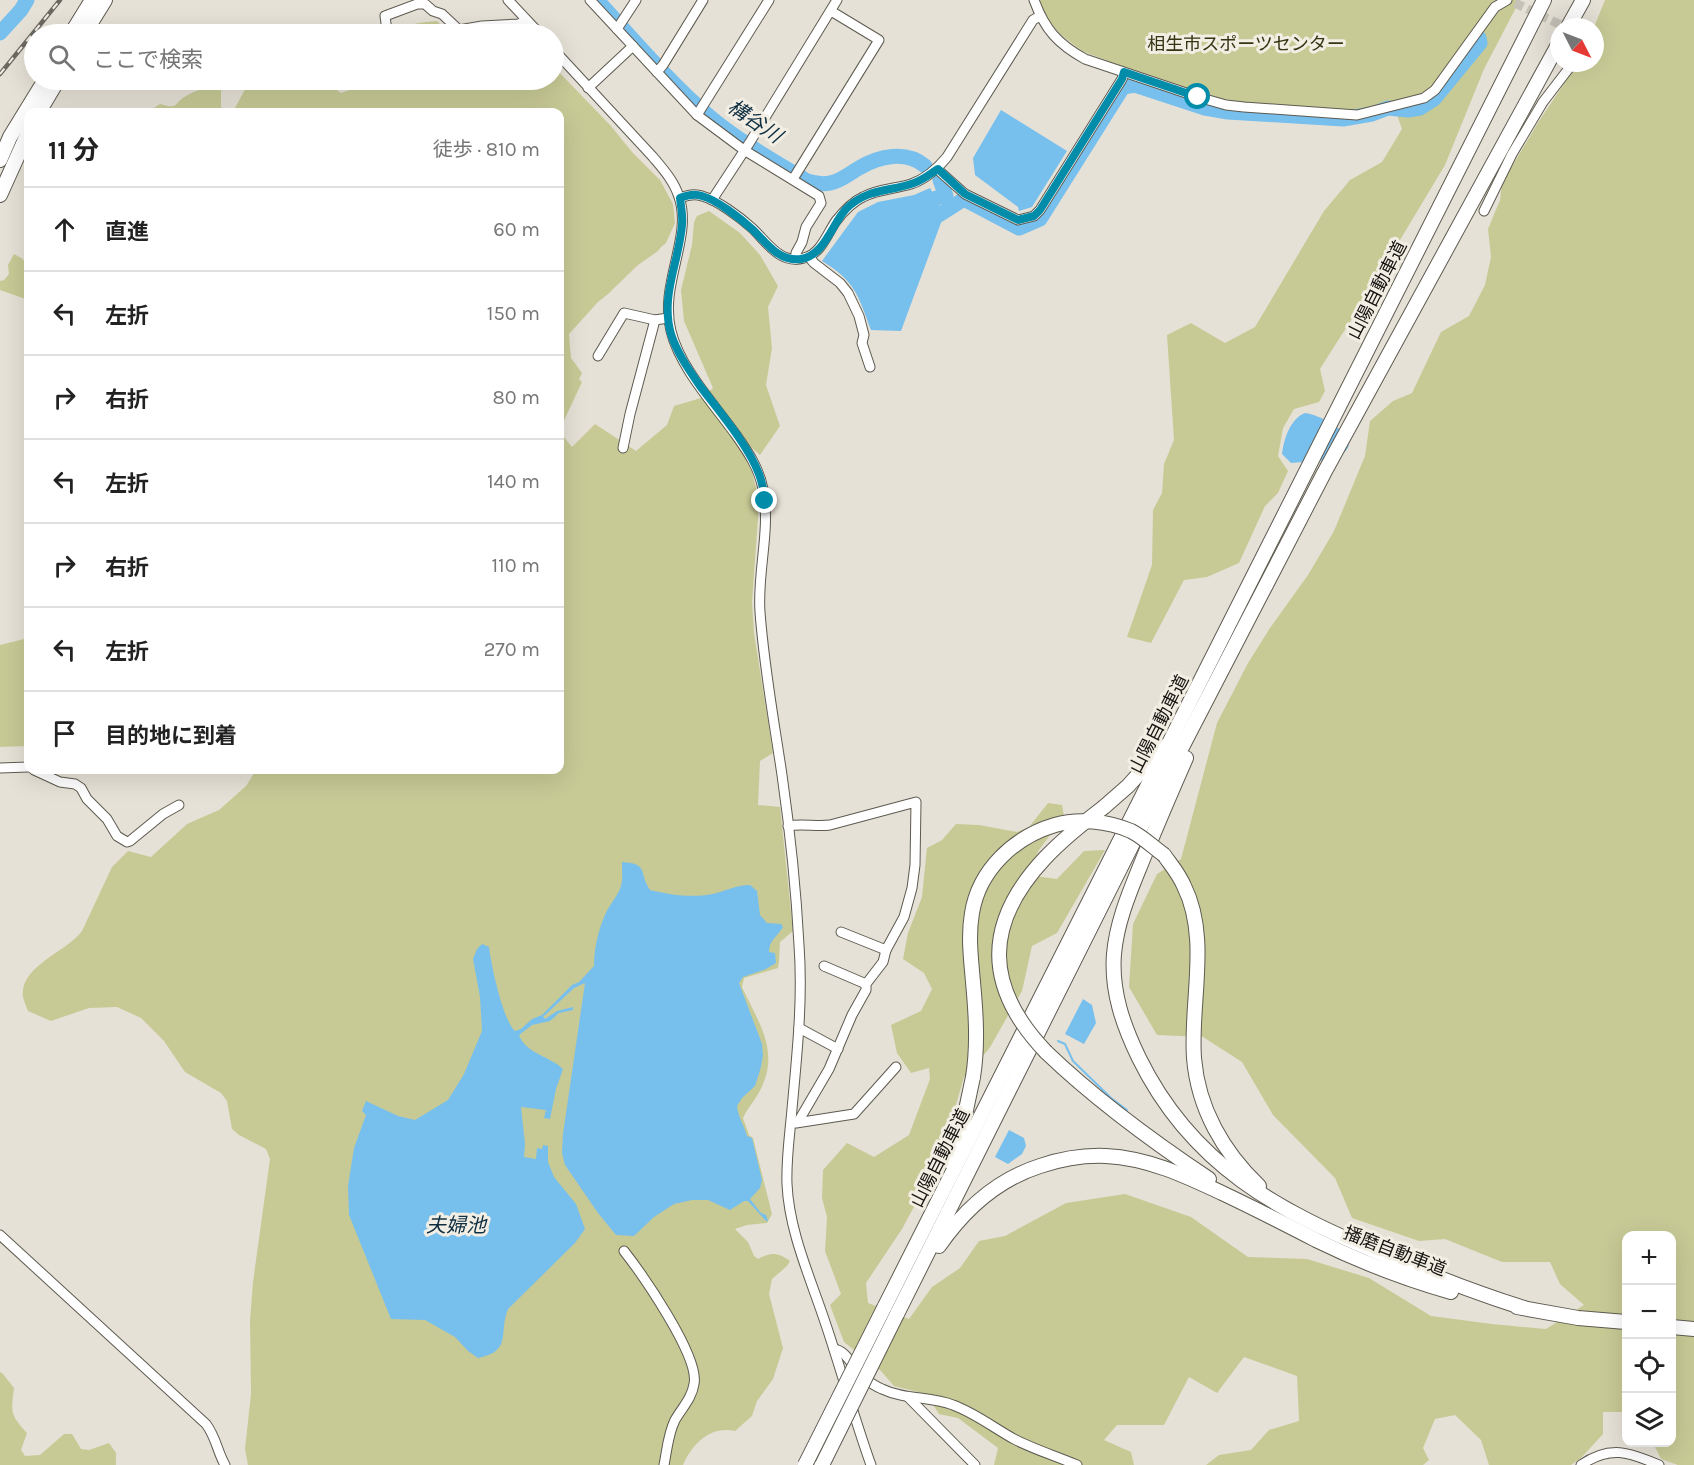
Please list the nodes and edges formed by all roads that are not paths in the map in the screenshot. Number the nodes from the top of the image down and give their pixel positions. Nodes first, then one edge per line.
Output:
1 (92, 0) edge
2 (105, 0) edge
3 (508, 0) edge
4 (590, 0) edge
5 (636, 0) edge
6 (703, 0) edge
7 (769, 0) edge
8 (837, 0) edge
9 (1034, 0) edge
10 (1544, 0) edge
11 (1583, 0) edge
12 (1510, 1) edge
13 (831, 10) junction
14 (1040, 16) junction
15 (1573, 18) edge
16 (526, 20) junction
17 (77, 24) edge
18 (90, 24) edge
19 (386, 24) edge
20 (453, 24) edge
21 (519, 24) edge
22 (530, 24) edge
23 (619, 26) junction
24 (633, 46) junction
25 (1550, 59) edge
26 (564, 61) edge
27 (659, 69) junction
28 (1124, 72) junction
29 (1566, 72) edge
30 (588, 88) junction
31 (39, 90) edge
32 (52, 90) edge
33 (28, 108) edge
34 (41, 108) edge
35 (700, 111) junction
36 (24, 114) edge
37 (24, 142) edge
38 (747, 146) junction
39 (0, 159) edge
40 (938, 169) junction
41 (795, 175) junction
42 (0, 195) edge
43 (680, 198) junction
44 (712, 200) junction
45 (1484, 211) dead end
46 (809, 257) junction
47 (796, 259) junction
48 (668, 318) junction
49 (655, 320) junction
50 (598, 357) dead end
51 (870, 367) dead end
52 (623, 448) dead end
53 (1229, 657) junction
54 (1172, 737) junction
55 (0, 768) edge
56 (24, 768) edge
57 (43, 774) edge
58 (180, 805) dead end
59 (788, 826) junction
60 (841, 932) dead end
61 (886, 950) junction
62 (824, 966) dead end
63 (866, 984) junction
64 (799, 1028) junction
65 (838, 1049) junction
66 (896, 1067) dead end
67 (794, 1123) junction
68 (1260, 1211) junction
69 (1302, 1217) junction
70 (0, 1235) edge
71 (624, 1251) dead end
72 (912, 1253) junction
73 (908, 1290) junction
74 (1524, 1308) junction
75 (1622, 1322) edge
76 (1676, 1327) edge
77 (1694, 1329) edge
78 (834, 1349) junction
79 (908, 1397) junction
80 (225, 1465) edge
81 (664, 1465) edge
82 (806, 1465) edge
83 (822, 1465) edge
84 (871, 1465) edge
85 (975, 1465) edge
86 (1077, 1465) edge
87 (1581, 1465) edge
88 (1659, 1465) edge

1 - 17 highway
2 - 18 highway
3 - 16 street
4 - 23 street
5 - 23 street
6 - 27 street
7 - 35 street
8 - 13 street
9 - 14 street
10 - 54 highway, 山陽自動車道
11 - 15 highway
12 - 28 street
13 - 38 street
13 - 41 street
14 - 28 street
14 - 40 street
16 - 21 street
16 - 22 street
19 - 20 street
23 - 24 street
24 - 27 street
24 - 30 street
25 - 53 highway, 山陽自動車道
26 - 30 street
27 - 35 street
28 - 40 street
29 - 45 street
30 - 43 street
31 - 33 highway
32 - 34 highway
35 - 38 street
36 - 39 highway
37 - 42 highway
38 - 41 street
38 - 44 street
40 - 46 street
41 - 47 street
43 - 44 street
43 - 48 street
44 - 47 street
46 - 47 street
46 - 51 street
48 - 49 street
48 - 59 street
49 - 50 street
49 - 52 street
53 - 69 highway
53 - 73 highway, 山陽自動車道
54 - 68 highway, bridge
54 - 72 highway, 山陽自動車道
55 - 56 street
57 - 58 street
59 - 61 street
59 - 64 street
60 - 61 street
61 - 63 street
62 - 63 street
63 - 65 street
64 - 65 street
64 - 67 street
65 - 67 street
66 - 67 street
67 - 78 street
68 - 73 highway
68 - 74 highway, 播磨自動車道
69 - 72 highway, bridge
69 - 74 highway, 播磨自動車道
70 - 80 street
71 - 81 street
72 - 82 highway, 山陽自動車道, bridge
73 - 83 highway, 山陽自動車道, bridge
74 - 75 highway, 播磨自動車道
76 - 77 highway
78 - 79 street
78 - 84 street
79 - 85 street
79 - 86 street
87 - 88 street

